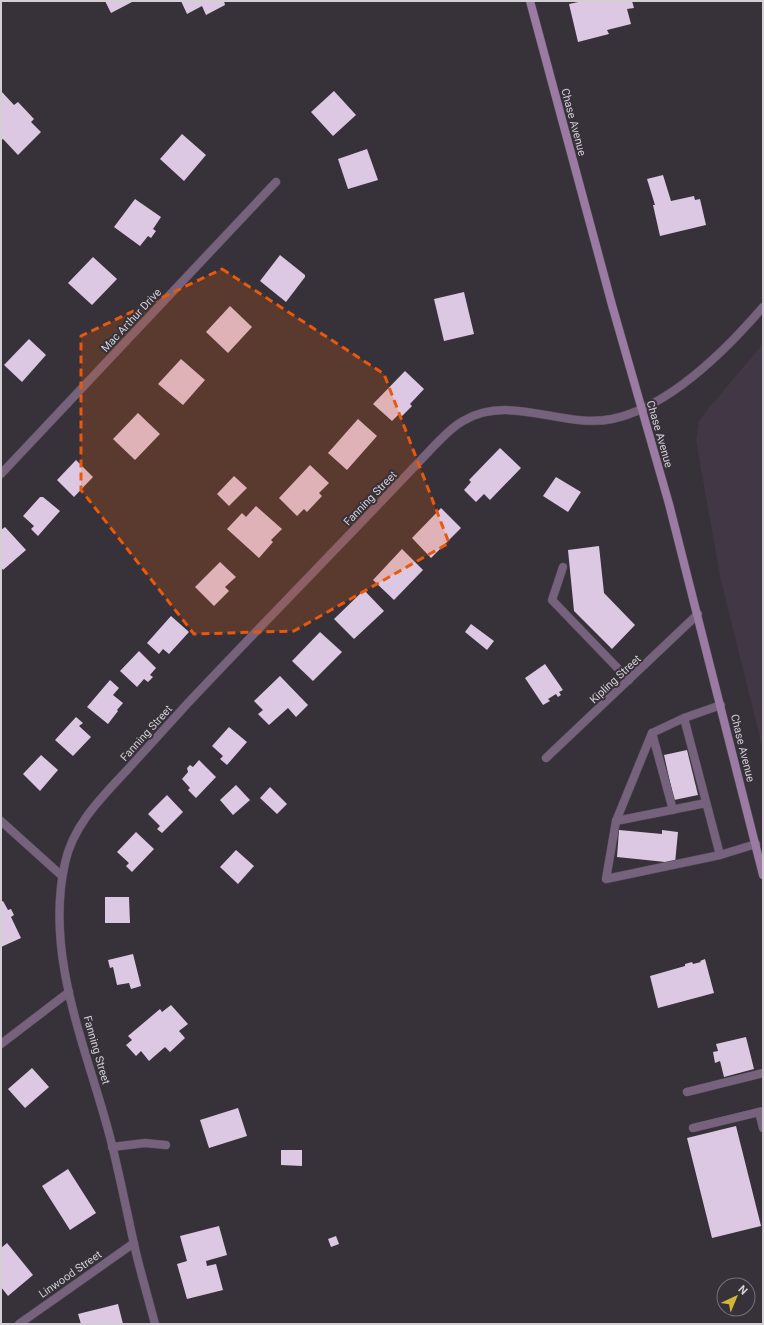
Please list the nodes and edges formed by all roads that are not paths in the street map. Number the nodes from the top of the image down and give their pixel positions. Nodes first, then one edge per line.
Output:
1 (530, 1) edge
2 (276, 182) dead end
3 (763, 307) edge
4 (642, 408) junction
5 (1, 474) edge
6 (563, 567) dead end
7 (698, 614) junction
8 (629, 680) junction
9 (721, 705) junction
10 (684, 718) junction
11 (652, 733) junction
12 (546, 758) dead end
13 (706, 803) junction
14 (674, 810) junction
15 (1, 821) edge
16 (616, 821) junction
17 (756, 844) junction
18 (720, 855) junction
19 (763, 875) edge
20 (62, 876) junction
21 (69, 992) junction
22 (1, 1044) edge
23 (763, 1073) edge
24 (686, 1092) dead end
25 (761, 1111) edge
26 (693, 1128) dead end
27 (763, 1128) edge
28 (166, 1145) dead end
29 (112, 1147) junction
30 (134, 1243) junction
31 (19, 1324) edge
32 (156, 1324) edge

1 - 4 main road, Chase Avenue
2 - 5 street, Mac Arthur Drive
3 - 4 street, Fanning Street
4 - 7 main road, Chase Avenue
4 - 20 street, Fanning Street
6 - 8 street
7 - 8 street, Kipling Street
7 - 9 main road, Chase Avenue
8 - 12 street, Kipling Street
9 - 10 street
9 - 17 main road, Chase Avenue
10 - 11 street
10 - 13 street
11 - 14 street
11 - 16 street
13 - 14 street
13 - 18 street
14 - 16 street
15 - 20 street
16 - 18 street
17 - 18 street
17 - 19 main road, Chase Avenue
20 - 21 street, Fanning Street
21 - 22 street
21 - 29 street, Fanning Street
23 - 24 street
25 - 26 street
25 - 27 street
28 - 29 street
29 - 30 street, Fanning Street
30 - 31 street, Linwood Street
30 - 32 street, Fanning Street

